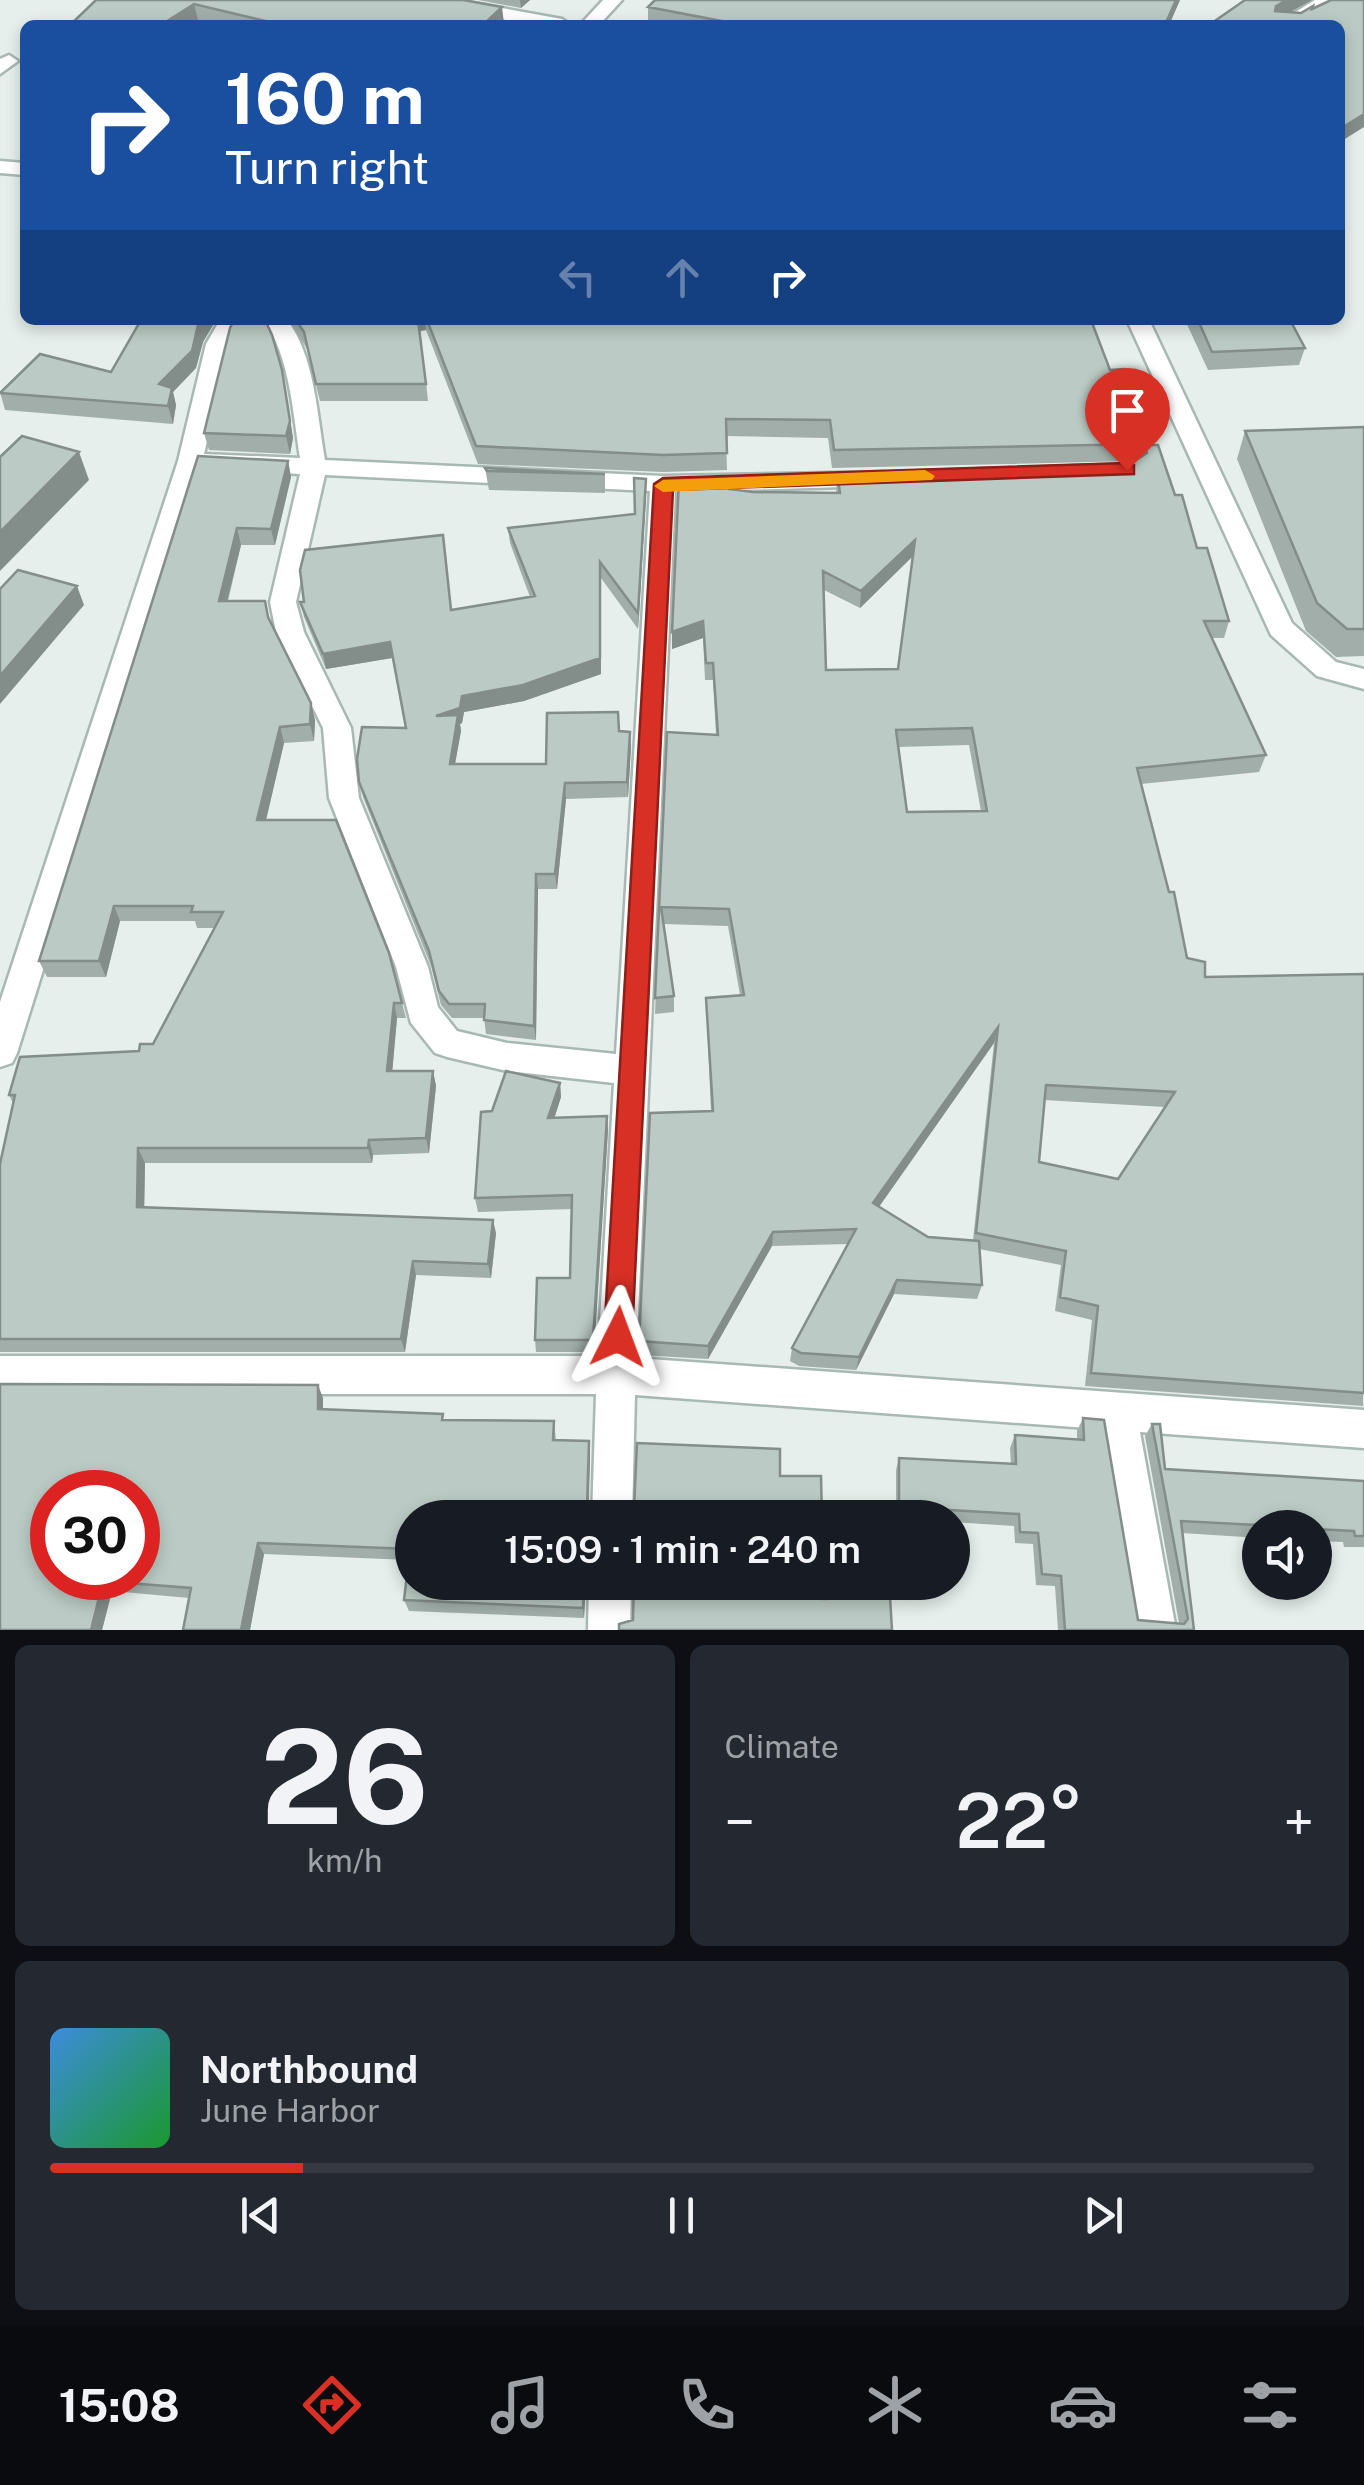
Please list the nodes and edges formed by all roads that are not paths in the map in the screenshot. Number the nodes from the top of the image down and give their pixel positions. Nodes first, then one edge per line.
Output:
1 (428, 0) edge
2 (613, 0) edge
3 (1328, 0) edge
4 (535, 20) edge
5 (594, 20) edge
6 (1293, 20) edge
7 (228, 325) edge
8 (280, 325) edge
9 (1140, 325) edge
10 (190, 461) junction
11 (314, 467) junction
12 (895, 477) edge
13 (663, 484) junction
14 (1364, 678) edge
15 (0, 1053) edge
16 (632, 1070) junction
17 (0, 1375) edge
18 (616, 1375) junction
19 (1117, 1410) junction
20 (1364, 1429) edge
21 (613, 1500) edge
22 (610, 1600) edge
23 (609, 1630) edge
24 (1155, 1630) edge

1 - 4 street
2 - 5 street
3 - 6 street
7 - 10 street
8 - 11 street
9 - 14 street
10 - 11 street
10 - 15 street
11 - 13 street
11 - 16 street
12 - 13 street
13 - 16 street
16 - 18 street
17 - 18 street
18 - 19 street
18 - 21 street
19 - 20 street
19 - 24 street
22 - 23 street

